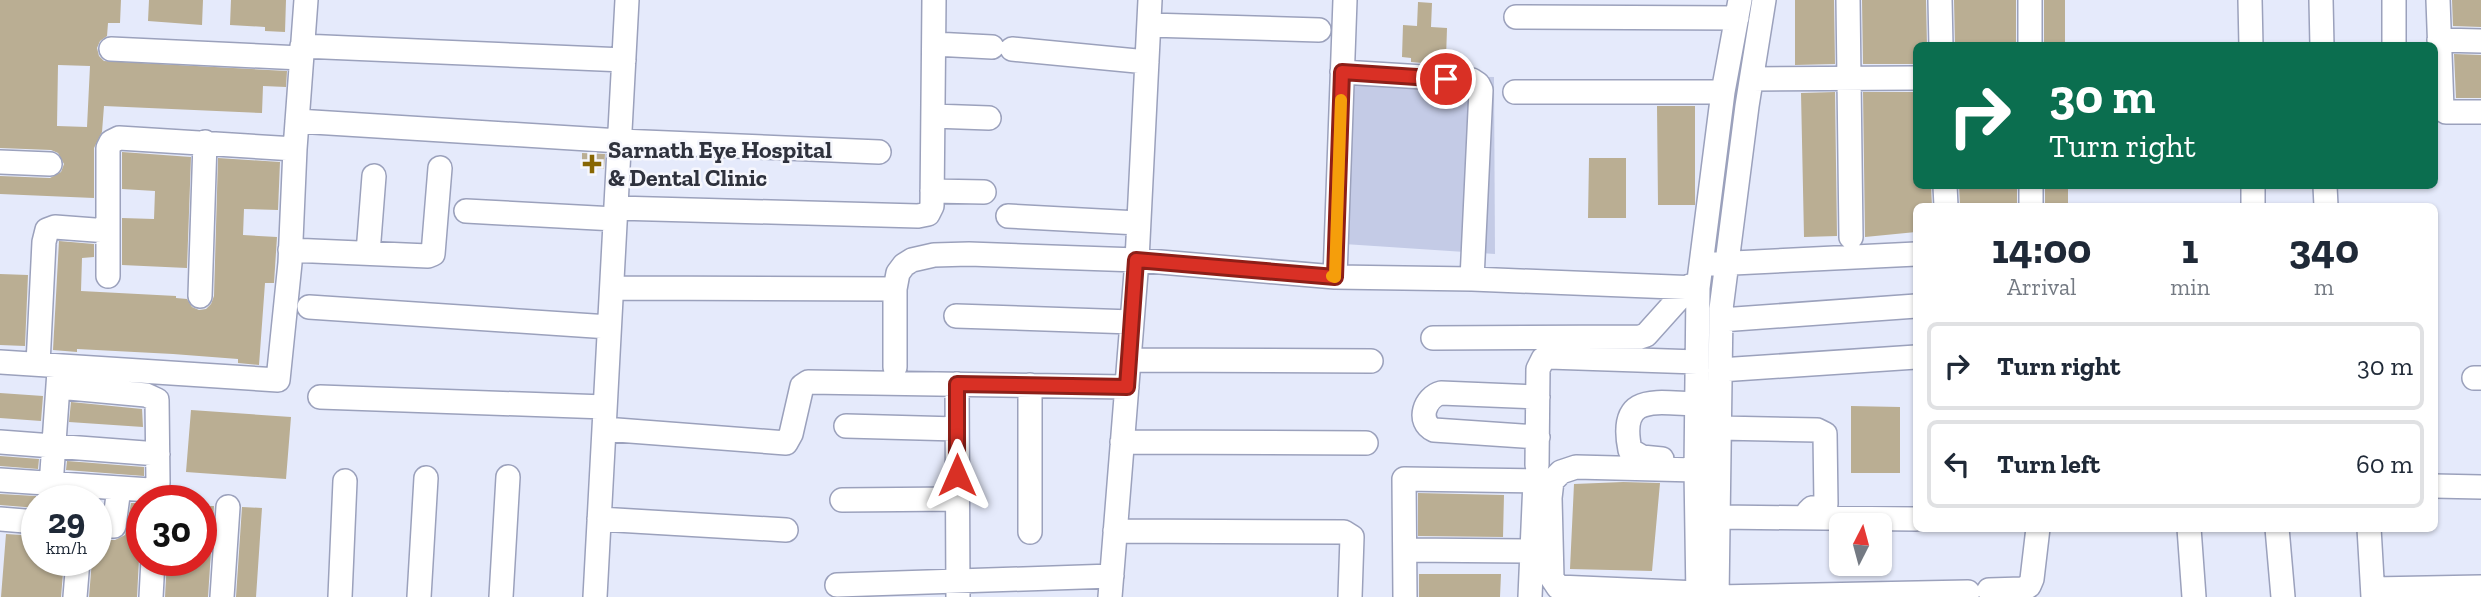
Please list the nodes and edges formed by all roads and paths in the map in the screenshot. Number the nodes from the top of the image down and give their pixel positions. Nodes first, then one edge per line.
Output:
1 (306, 0) edge
2 (627, 0) edge
3 (934, 0) edge
4 (1150, 0) edge
5 (1345, 0) edge
6 (1764, 0) edge
7 (1847, 0) edge
8 (1940, 0) edge
9 (2030, 0) edge
10 (2250, 0) edge
11 (2321, 0) edge
12 (2394, 0) edge
13 (2438, 0) edge
14 (1738, 9) edge
15 (1516, 16) dead end
16 (1149, 25) junction
17 (1320, 30) dead end
18 (2439, 40) junction
19 (2481, 41) edge
20 (1941, 42) edge
21 (2030, 42) edge
22 (2251, 42) edge
23 (2322, 42) edge
24 (2395, 42) edge
25 (934, 44) junction
26 (111, 49) dead end
27 (302, 52) junction
28 (624, 60) junction
29 (1147, 62) junction
30 (1342, 72) junction
31 (1848, 78) junction
32 (1913, 78) edge
33 (1752, 79) junction
34 (1515, 92) dead end
35 (1723, 92) junction
36 (2481, 111) edge
37 (933, 116) junction
38 (989, 118) dead end
39 (297, 121) junction
40 (620, 141) junction
41 (205, 142) junction
42 (295, 149) junction
43 (878, 152) dead end
44 (0, 162) edge
45 (50, 164) dead end
46 (440, 168) dead end
47 (374, 176) dead end
48 (932, 191) junction
49 (984, 192) dead end
50 (466, 211) dead end
51 (616, 214) junction
52 (1008, 216) dead end
53 (1138, 223) junction
54 (108, 231) junction
55 (1851, 237) dead end
56 (290, 250) junction
57 (368, 253) junction
58 (1913, 254) edge
59 (1136, 260) junction
60 (1727, 263) junction
61 (1701, 264) junction
62 (108, 276) dead end
63 (1335, 277) junction
64 (1472, 279) junction
65 (1694, 287) junction
66 (612, 288) junction
67 (895, 289) junction
68 (200, 296) dead end
69 (1913, 306) edge
70 (309, 307) dead end
71 (956, 317) dead end
72 (1721, 320) junction
73 (1132, 322) junction
74 (609, 327) junction
75 (1433, 338) dead end
76 (1913, 357) edge
77 (1129, 360) junction
78 (1371, 361) dead end
79 (0, 362) edge
80 (1697, 362) junction
81 (895, 367) dead end
82 (1720, 370) junction
83 (52, 372) junction
84 (957, 384) junction
85 (1030, 385) junction
86 (1127, 387) junction
87 (320, 397) dead end
88 (1538, 397) junction
89 (1697, 404) junction
90 (605, 418) junction
91 (846, 426) dead end
92 (1720, 428) junction
93 (957, 429) junction
94 (1538, 437) junction
95 (0, 442) edge
96 (1122, 442) junction
97 (1366, 443) dead end
98 (53, 446) junction
99 (158, 454) junction
100 (1537, 465) dead end
101 (1696, 465) junction
102 (508, 477) dead end
103 (426, 478) dead end
104 (0, 480) edge
105 (345, 481) dead end
106 (21, 485) edge
107 (50, 485) edge
108 (2438, 486) edge
109 (2481, 487) edge
110 (112, 488) edge
111 (119, 488) junction
112 (957, 499) junction
113 (842, 500) dead end
114 (228, 507) dead end
115 (1718, 517) junction
116 (1808, 517) junction
117 (0, 519) edge
118 (599, 519) junction
119 (1913, 519) edge
120 (21, 521) edge
121 (112, 526) edge
122 (786, 530) dead end
123 (1031, 531) dead end
124 (1115, 531) junction
125 (2038, 532) edge
126 (2189, 532) edge
127 (2277, 532) edge
128 (2370, 532) edge
129 (1405, 550) junction
130 (1533, 551) junction
131 (77, 576) edge
132 (152, 576) edge
133 (837, 585) dead end
134 (1111, 587) edge
135 (2481, 587) edge
136 (957, 588) edge
137 (2373, 593) edge
138 (1704, 595) edge
139 (75, 597) edge
140 (151, 597) edge
141 (222, 597) edge
142 (340, 597) edge
143 (419, 597) edge
144 (501, 597) edge
145 (595, 597) edge
146 (1350, 597) edge
147 (1405, 597) edge
148 (1530, 597) edge
149 (2194, 597) edge
150 (2283, 597) edge

1 - 27 street
2 - 28 street
3 - 25 street
4 - 16 street
5 - 30 street
6 - 33 street
7 - 31 street
8 - 20 street
9 - 21 street
10 - 22 street
11 - 23 street
12 - 24 street
13 - 18 street
14 - 15 street
14 - 35 street
16 - 17 street
16 - 29 street
18 - 19 street
18 - 36 street
25 - 29 street
25 - 37 street
26 - 27 street
27 - 28 street
27 - 39 street
28 - 40 street
29 - 53 street
30 - 63 street
30 - 64 street
31 - 32 street
31 - 33 street
31 - 55 street
33 - 60 street
34 - 35 street
35 - 61 street
37 - 38 street
37 - 48 street
39 - 40 street
39 - 42 street
40 - 43 street
40 - 51 street
41 - 42 street
41 - 54 street
41 - 68 street
42 - 56 street
44 - 45 street
46 - 57 street
47 - 57 street
48 - 49 street
48 - 51 street
50 - 51 street
51 - 66 street
52 - 53 street
53 - 59 street
54 - 62 street
54 - 83 street
56 - 57 street
56 - 83 street
58 - 60 street
59 - 63 street
59 - 67 street
59 - 73 street
60 - 61 street
60 - 72 street
61 - 65 street
63 - 64 street
64 - 65 street
65 - 75 street
65 - 80 street
66 - 67 street
66 - 74 street
67 - 81 street
69 - 72 street
70 - 74 street
71 - 73 street
72 - 82 street
73 - 77 street
74 - 90 street
76 - 82 street
77 - 78 street
77 - 86 street
79 - 83 street
80 - 88 street
80 - 89 street
82 - 92 street
83 - 98 street
83 - 99 street
84 - 85 street
84 - 90 street
84 - 93 street
85 - 86 street
85 - 123 street
86 - 96 street
87 - 90 street
88 - 94 street
88 - 94 street
89 - 101 street
89 - 101 street
90 - 118 street
91 - 93 street
92 - 115 street
92 - 116 street
93 - 112 street
94 - 100 street
95 - 98 street
96 - 97 street
96 - 124 street
98 - 99 street
98 - 107 street
99 - 111 street
101 - 138 street
101 - 138 street
102 - 144 street
103 - 143 street
104 - 106 street
105 - 142 street
108 - 109 street
110 - 111 street
111 - 121 street
112 - 113 street
112 - 136 street
114 - 141 street
115 - 116 street
115 - 138 street
116 - 119 street
117 - 120 street
118 - 122 street
118 - 145 street
124 - 134 street
124 - 146 street
125 - 138 street
126 - 149 street
127 - 150 street
128 - 137 street
129 - 130 street
129 - 130 street
129 - 147 street
130 - 148 street
131 - 139 street
132 - 140 street
133 - 136 street
134 - 136 street
135 - 137 street

